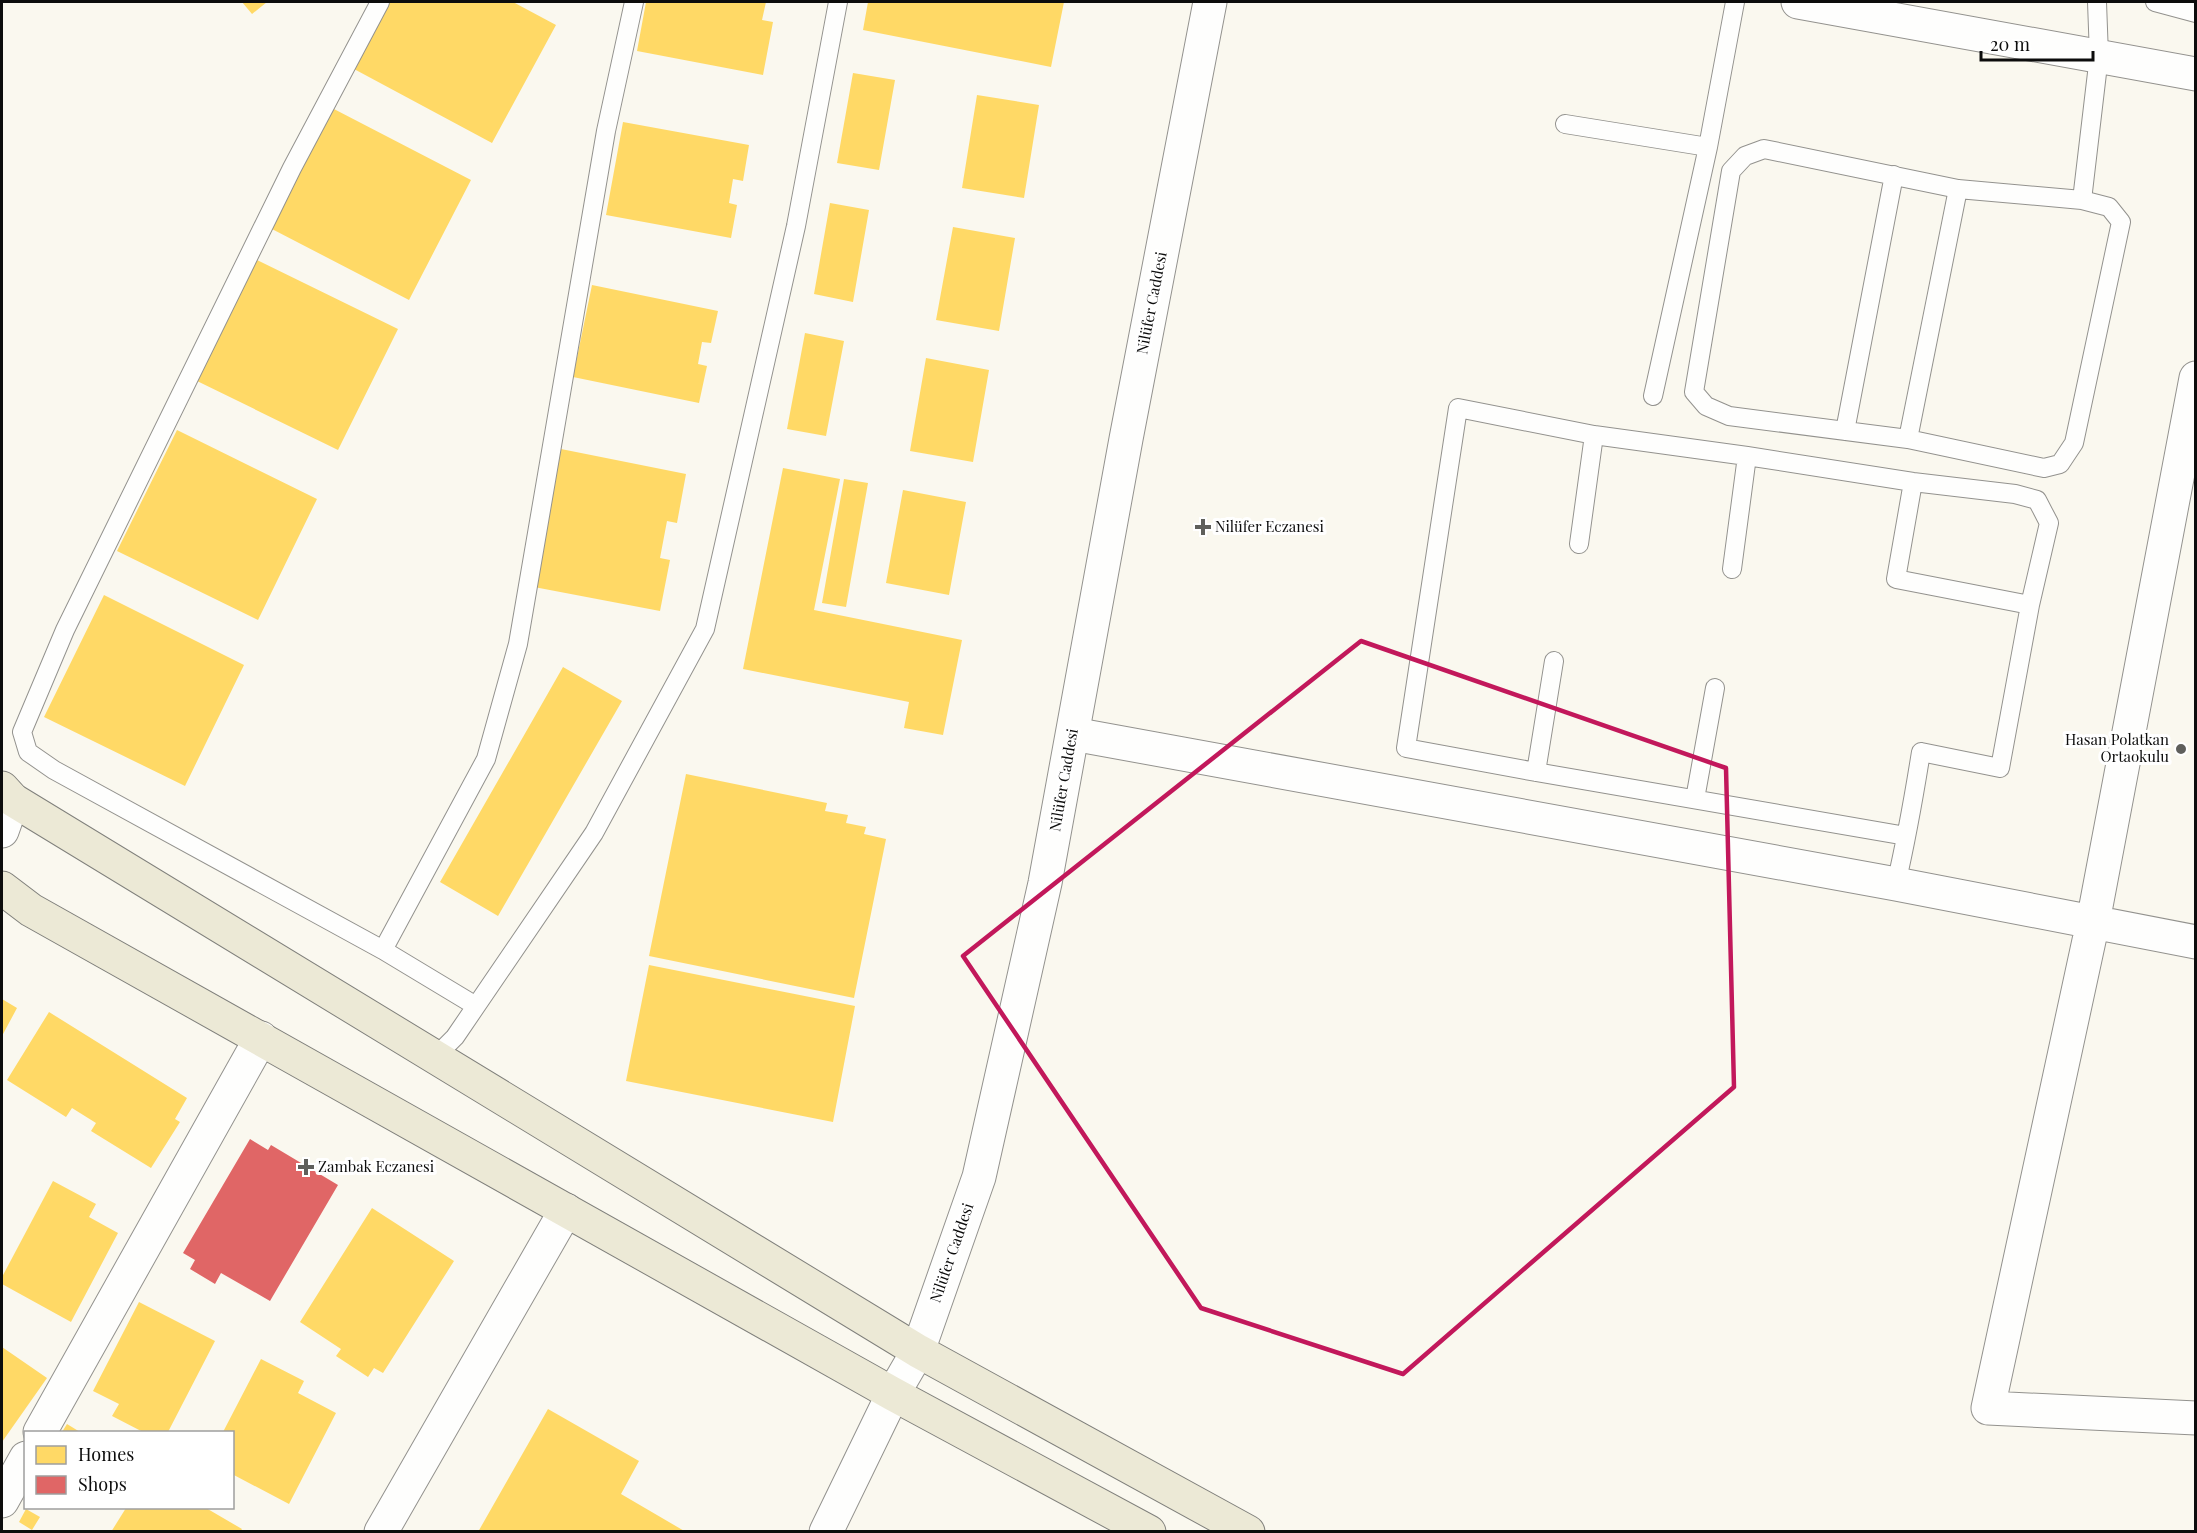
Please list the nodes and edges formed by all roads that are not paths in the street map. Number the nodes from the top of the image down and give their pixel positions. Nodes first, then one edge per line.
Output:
1 (380, 2) edge
2 (634, 2) edge
3 (838, 2) edge
4 (1210, 2) edge
5 (1735, 2) edge
6 (1798, 2) edge
7 (2097, 2) edge
8 (2155, 2) edge
9 (2196, 13) edge
10 (2098, 56) junction
11 (2196, 74) edge
12 (1565, 124) dead end
13 (1708, 147) junction
14 (1893, 175) junction
15 (1958, 189) junction
16 (2082, 200) junction
17 (2196, 378) edge
18 (1653, 396) dead end
19 (1845, 431) junction
20 (1594, 435) junction
21 (1908, 439) junction
22 (1747, 456) junction
23 (1913, 483) junction
24 (1579, 544) dead end
25 (1732, 569) dead end
26 (2030, 605) junction
27 (1554, 661) dead end
28 (1715, 688) dead end
29 (1072, 734) junction
30 (1536, 772) junction
31 (8, 794) edge
32 (1695, 799) junction
33 (2, 831) edge
34 (1906, 836) junction
35 (1896, 884) junction
36 (2, 888) edge
37 (2093, 922) junction
38 (2196, 942) edge
39 (383, 950) junction
40 (476, 1006) junction
41 (261, 1038) junction
42 (435, 1057) junction
43 (567, 1210) junction
44 (918, 1351) junction
45 (893, 1394) junction
46 (2196, 1418) edge
47 (41, 1431) edge
48 (24, 1462) edge
49 (2, 1501) edge
50 (381, 1532) edge
51 (826, 1532) edge
52 (1149, 1532) edge
53 (1248, 1532) edge

1 - 39 lane
2 - 39 lane
3 - 40 lane
4 - 29 street, Nilüfer Caddesi
5 - 13 lane
6 - 10 street
7 - 10 lane
8 - 9 lane
10 - 11 street
10 - 16 lane
12 - 13 lane
13 - 18 lane
14 - 15 lane
14 - 19 lane
14 - 19 lane
15 - 16 lane
15 - 21 lane
16 - 21 lane
17 - 37 street
19 - 21 lane
20 - 22 lane
20 - 24 lane
20 - 30 lane
22 - 23 lane
22 - 25 lane
23 - 26 lane
23 - 26 lane
26 - 34 lane
27 - 30 lane
28 - 32 lane
29 - 35 street
29 - 44 street, Nilüfer Caddesi
30 - 32 lane
31 - 33 street
31 - 42 main road
32 - 34 lane
34 - 35 lane
35 - 37 street
36 - 41 main road
37 - 38 street
37 - 46 street
39 - 40 lane
40 - 42 lane
41 - 43 main road
41 - 47 street
42 - 44 main road
43 - 45 main road
43 - 50 street
44 - 45 street, Nilüfer Caddesi
44 - 53 main road
45 - 51 street, Nilüfer Caddesi
45 - 52 main road
48 - 49 street

